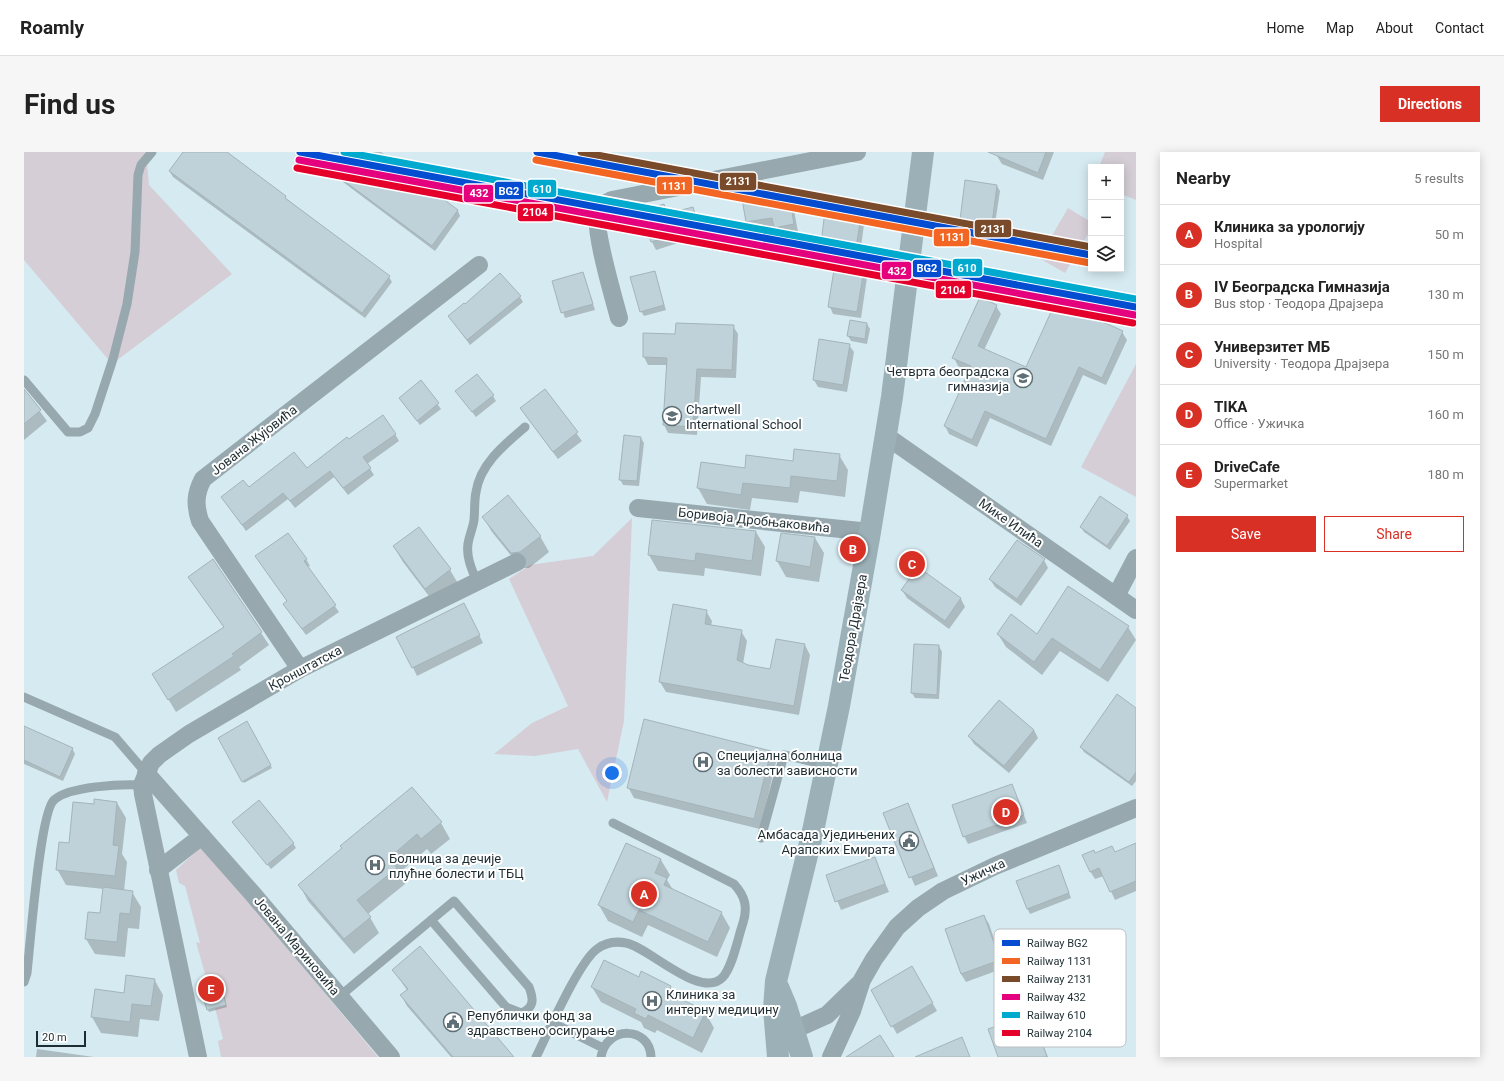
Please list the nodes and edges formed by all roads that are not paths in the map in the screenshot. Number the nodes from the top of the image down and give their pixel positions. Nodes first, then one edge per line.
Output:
1 (152, 152) edge
2 (857, 152) edge
3 (923, 152) edge
4 (479, 265) dead end
5 (619, 318) dead end
6 (24, 380) edge
7 (524, 427) dead end
8 (886, 436) junction
9 (638, 508) dead end
10 (870, 532) junction
11 (1136, 558) edge
12 (517, 562) dead end
13 (478, 582) junction
14 (1116, 596) junction
15 (1136, 610) edge
16 (300, 669) junction
17 (24, 697) edge
18 (827, 765) junction
19 (144, 779) junction
20 (1136, 808) edge
21 (613, 823) dead end
22 (202, 836) junction
23 (761, 838) dead end
24 (158, 870) junction
25 (431, 920) junction
26 (776, 980) junction
27 (862, 980) junction
28 (24, 982) edge
29 (340, 996) junction
30 (553, 1023) junction
31 (794, 1030) junction
32 (602, 1052) edge
33 (778, 1053) edge
34 (198, 1057) edge
35 (391, 1057) edge
36 (536, 1057) edge
37 (650, 1057) edge
38 (802, 1057) edge
39 (831, 1057) edge

1 - 6 lane
2 - 5 street
3 - 8 main road, Теодора Драјзера
4 - 16 street, Јована Жујовића
7 - 13 lane
8 - 10 main road, Теодора Драјзера
8 - 14 street, Мике Илића
9 - 10 street, Боривоја Дробњаковића
10 - 18 main road, Теодора Драјзера
11 - 14 street
12 - 13 street, Кронштатска
13 - 16 street, Кронштатска
14 - 15 street, Мике Илића
16 - 19 street, Кронштатска
17 - 19 lane
18 - 23 lane
18 - 26 main road, Теодора Драјзера
19 - 22 street, Јована Мариновића
19 - 24 street
19 - 28 lane
20 - 27 street, Ужичка
21 - 30 lane
22 - 24 street
22 - 29 street, Јована Мариновића
24 - 34 street
25 - 25 lane
25 - 29 lane
26 - 31 main road
26 - 33 main road, Теодора Драјзера
27 - 31 street, Ужичка
27 - 39 street, Ужичка
29 - 35 street, Јована Мариновића
30 - 32 lane
30 - 36 lane
31 - 33 street, Ужичка
31 - 38 main road
32 - 37 lane

